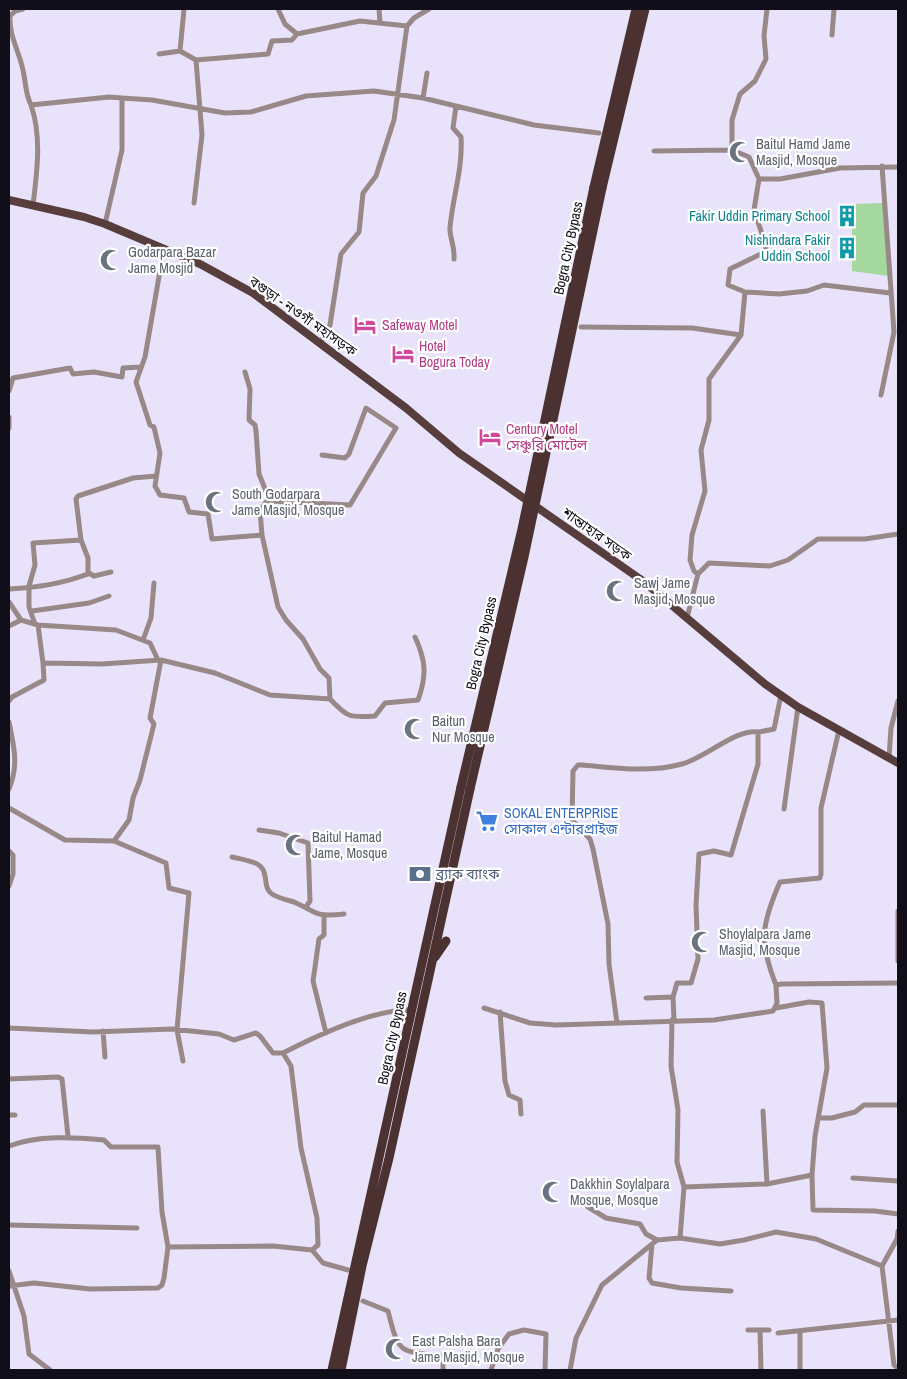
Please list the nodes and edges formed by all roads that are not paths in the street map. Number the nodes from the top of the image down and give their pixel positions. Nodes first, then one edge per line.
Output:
1 (23, 9) edge
2 (184, 9) edge
3 (278, 9) edge
4 (379, 9) edge
5 (430, 9) edge
6 (636, 9) edge
7 (645, 9) edge
8 (767, 9) edge
9 (834, 9) edge
10 (9, 16) edge
11 (380, 23) junction
12 (407, 26) junction
13 (297, 34) junction
14 (832, 35) dead end
15 (180, 51) junction
16 (159, 54) dead end
17 (196, 60) junction
18 (427, 73) dead end
19 (397, 93) junction
20 (122, 98) junction
21 (423, 98) junction
22 (31, 105) junction
23 (456, 106) junction
24 (200, 109) junction
25 (599, 132) dead end
26 (732, 150) junction
27 (654, 151) dead end
28 (882, 166) junction
29 (898, 167) edge
30 (759, 179) junction
31 (598, 187) junction
32 (9, 200) edge
33 (194, 203) dead end
34 (33, 205) junction
35 (105, 224) junction
36 (164, 248) junction
37 (454, 258) dead end
38 (744, 292) junction
39 (890, 293) junction
40 (581, 327) dead end
41 (741, 335) junction
42 (321, 342) junction
43 (140, 366) junction
44 (245, 372) dead end
45 (9, 392) edge
46 (881, 395) dead end
47 (406, 408) joint
48 (9, 417) edge
49 (9, 428) edge
50 (322, 455) dead end
51 (156, 476) junction
52 (270, 501) junction
53 (898, 534) edge
54 (262, 535) junction
55 (81, 540) junction
56 (111, 572) dead end
57 (88, 573) junction
58 (698, 574) junction
59 (154, 583) dead end
60 (29, 586) junction
61 (9, 589) edge
62 (109, 596) dead end
63 (9, 602) edge
64 (32, 611) junction
65 (687, 619) junction
66 (21, 620) junction
67 (36, 625) junction
68 (9, 626) edge
69 (415, 637) dead end
70 (143, 640) junction
71 (160, 660) junction
72 (43, 663) junction
73 (781, 695) junction
74 (330, 699) junction
75 (9, 701) edge
76 (898, 701) edge
77 (798, 707) junction
78 (9, 722) edge
79 (839, 730) junction
80 (759, 732) junction
81 (889, 759) junction
82 (898, 763) edge
83 (465, 788) junction
84 (9, 789) edge
85 (9, 808) edge
86 (784, 809) dead end
87 (259, 830) dead end
88 (114, 841) junction
89 (9, 851) edge
90 (232, 857) dead end
91 (9, 886) edge
92 (306, 907) junction
93 (898, 911) edge
94 (344, 914) dead end
95 (324, 916) junction
96 (446, 941) dead end
97 (898, 961) edge
98 (431, 962) junction
99 (898, 982) edge
100 (776, 985) junction
101 (673, 997) junction
102 (646, 998) dead end
103 (484, 1008) dead end
104 (776, 1008) junction
105 (407, 1010) dead end
106 (500, 1012) junction
107 (673, 1020) junction
108 (616, 1023) junction
109 (9, 1028) edge
110 (178, 1030) junction
111 (103, 1031) junction
112 (326, 1033) junction
113 (283, 1053) junction
114 (105, 1057) dead end
115 (182, 1061) dead end
116 (9, 1079) edge
117 (898, 1105) edge
118 (763, 1111) dead end
119 (521, 1114) dead end
120 (9, 1115) edge
121 (15, 1115) dead end
122 (818, 1118) junction
123 (68, 1136) junction
124 (9, 1146) edge
125 (812, 1175) junction
126 (852, 1178) dead end
127 (898, 1180) edge
128 (767, 1184) junction
129 (684, 1187) junction
130 (588, 1207) dead end
131 (898, 1214) edge
132 (9, 1224) edge
133 (137, 1228) dead end
134 (898, 1231) edge
135 (680, 1238) junction
136 (898, 1239) edge
137 (654, 1242) junction
138 (168, 1246) junction
139 (312, 1250) junction
140 (882, 1266) junction
141 (9, 1270) edge
142 (348, 1270) dead end
143 (11, 1286) edge
144 (731, 1291) dead end
145 (364, 1301) dead end
146 (898, 1320) edge
147 (889, 1322) junction
148 (748, 1330) dead end
149 (760, 1330) junction
150 (770, 1330) dead end
151 (800, 1332) junction
152 (778, 1333) dead end
153 (898, 1368) edge
154 (50, 1370) edge
155 (332, 1370) edge
156 (341, 1370) edge
157 (443, 1370) edge
158 (491, 1370) edge
159 (545, 1370) edge
160 (570, 1370) edge
161 (761, 1370) edge
162 (800, 1370) edge

1 - 10 street
2 - 15 street
3 - 13 street
4 - 11 street
5 - 12 street
6 - 31 highway, Bogra City Bypass
7 - 31 highway, Bogra City Bypass
8 - 26 street
9 - 14 street
10 - 22 street
11 - 12 street
11 - 13 street
12 - 19 street
13 - 17 street
15 - 16 street
15 - 17 street
17 - 24 street
18 - 21 street
19 - 21 street
19 - 24 street
19 - 42 street
20 - 22 street
20 - 24 street
20 - 35 street
21 - 23 street
22 - 34 street
23 - 25 street
23 - 37 street
24 - 33 street
26 - 27 street
26 - 30 street
28 - 29 street
28 - 30 street
28 - 39 street
30 - 38 street
31 - 83 highway, Bogra City Bypass, bridge
32 - 34 main road, বগুড়া - নওগাঁ মহাসড়ক
34 - 35 main road, বগুড়া - নওগাঁ মহাসড়ক
35 - 36 main road, বগুড়া - নওগাঁ মহাসড়ক
36 - 42 main road, বগুড়া - নওগাঁ মহাসড়ক
36 - 43 street
38 - 39 street
38 - 41 street
39 - 46 street
40 - 41 street
41 - 58 street
42 - 47 main road, বগুড়া - নওগাঁ মহাসড়ক
43 - 45 street
43 - 51 street
44 - 52 street
47 - 65 main road, শান্তাহার সড়ক
48 - 49 street
50 - 52 street
51 - 54 street
51 - 55 street
52 - 54 street
53 - 58 street
54 - 74 street
55 - 57 street
55 - 60 street
56 - 57 street
57 - 60 street
58 - 65 street
59 - 70 street
60 - 61 street
60 - 64 street
62 - 64 street
63 - 66 street
64 - 67 street
65 - 73 main road, শান্তাহার সড়ক
66 - 67 street
66 - 68 street
67 - 70 street
67 - 72 street
69 - 74 street
70 - 71 street
71 - 72 street
71 - 74 street
71 - 88 street
72 - 75 street
73 - 77 main road, শান্তাহার সড়ক
73 - 80 street
76 - 81 street
77 - 79 main road, শান্তাহার সড়ক
77 - 86 street
78 - 84 street
79 - 81 main road, শান্তাহার সড়ক
79 - 100 street
80 - 101 street
80 - 108 street
81 - 82 main road, শান্তাহার সড়ক
83 - 98 highway, Bogra City Bypass
83 - 155 highway, Bogra City Bypass
85 - 88 street
87 - 92 street
88 - 110 street
89 - 91 street
90 - 92 street
92 - 95 street
93 - 97 street
94 - 95 street
95 - 112 street
96 - 98 highway
98 - 156 highway, Bogra City Bypass
99 - 100 street
100 - 104 street
101 - 102 street
101 - 107 street
103 - 106 street
104 - 107 street
104 - 122 street
105 - 112 street
106 - 108 street
106 - 119 street
107 - 108 street
107 - 129 street
109 - 111 street
110 - 111 street
110 - 113 street
110 - 115 street
111 - 114 street
112 - 113 street
113 - 139 street
116 - 123 street
117 - 122 street
118 - 128 street
120 - 121 street
122 - 125 street
123 - 124 street
123 - 138 street
125 - 128 street
125 - 131 street
126 - 127 street
128 - 129 street
129 - 135 street
130 - 137 street
132 - 133 street
134 - 136 street
135 - 137 street
135 - 140 street
136 - 140 street
137 - 144 street
137 - 160 street
138 - 139 street
138 - 143 street
139 - 142 street
140 - 147 street
141 - 143 street
143 - 154 street
145 - 157 street
146 - 147 street
147 - 151 street
147 - 153 street
148 - 149 street
149 - 150 street
149 - 161 street
151 - 152 street
151 - 162 street
158 - 159 street

